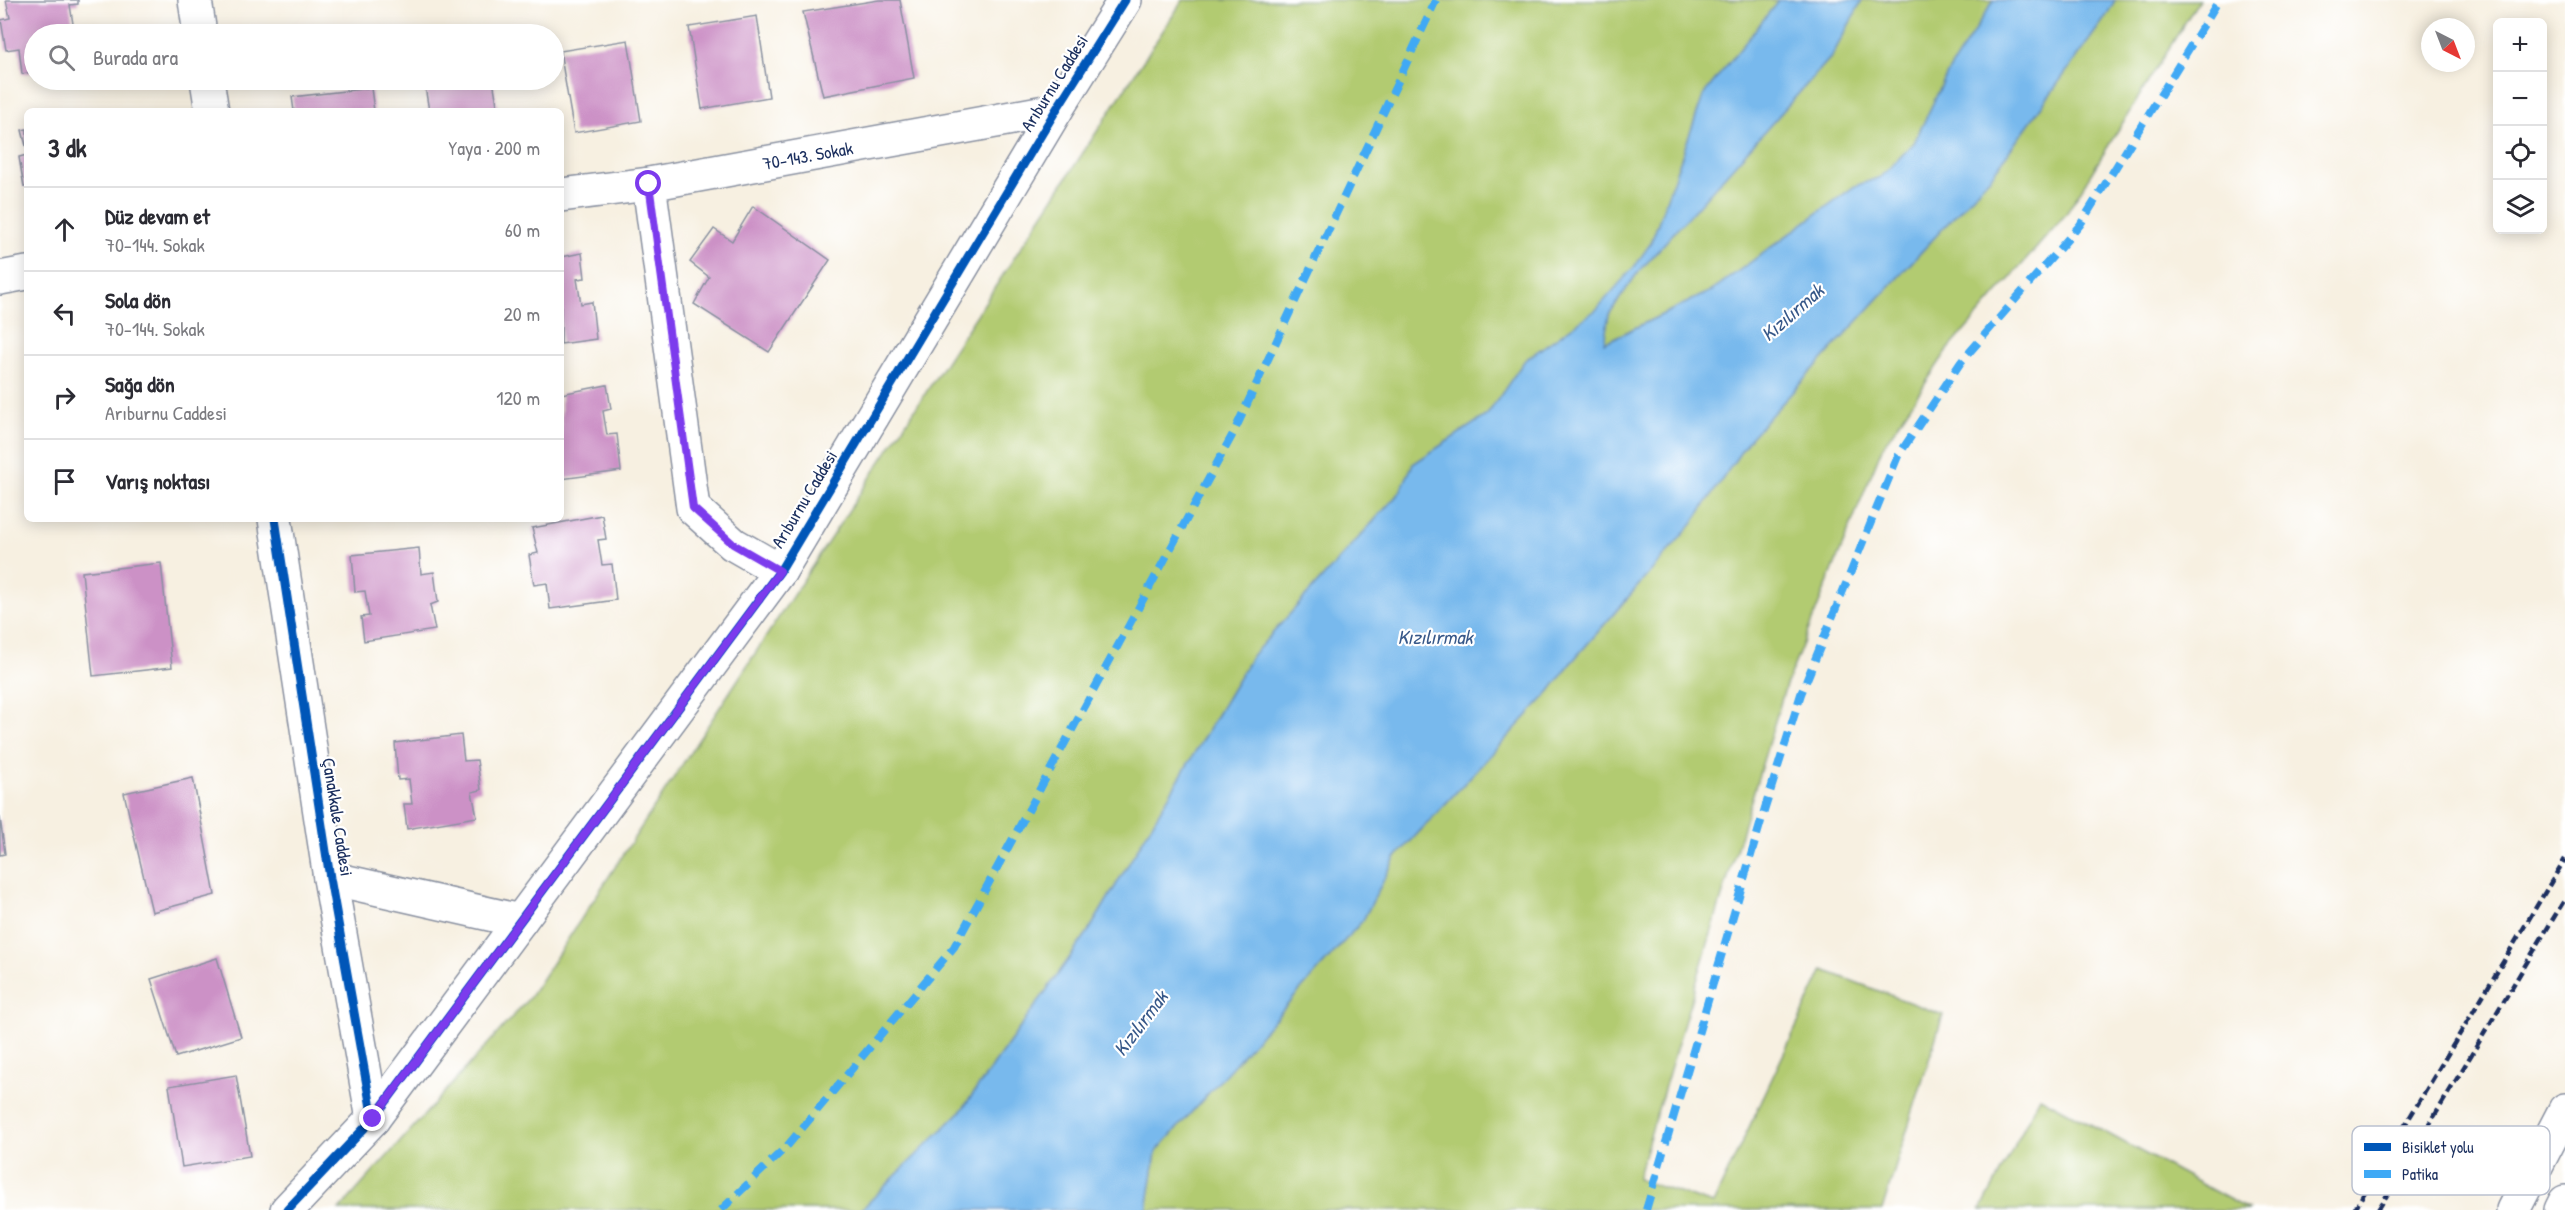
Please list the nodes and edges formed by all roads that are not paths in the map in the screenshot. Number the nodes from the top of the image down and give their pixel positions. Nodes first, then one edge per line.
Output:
1 (195, 0) edge
2 (1125, 0) edge
3 (199, 24) edge
4 (209, 90) edge
5 (212, 108) edge
6 (1056, 110) junction
7 (649, 184) junction
8 (564, 195) edge
9 (24, 274) edge
10 (0, 278) edge
11 (275, 522) edge
12 (780, 571) junction
13 (330, 878) junction
14 (520, 921) junction
15 (2565, 1110) edge
16 (373, 1119) junction
17 (2550, 1139) edge
18 (2521, 1195) edge
19 (2565, 1202) edge
20 (288, 1210) edge
21 (2513, 1210) edge
22 (2561, 1210) edge

1 - 3 main road
2 - 6 main road, Arıburnu Caddesi
4 - 5 main road
6 - 7 main road, 70-143. Sokak
6 - 12 main road, Arıburnu Caddesi
7 - 8 main road, 70-143. Sokak
7 - 12 main road
9 - 10 main road
11 - 13 main road, Çanakkale Caddesi
12 - 14 main road, Arıburnu Caddesi
13 - 14 main road
13 - 16 main road, Çanakkale Caddesi
14 - 16 main road, Arıburnu Caddesi
15 - 17 main road
16 - 20 main road, Arıburnu Caddesi
18 - 21 main road
19 - 22 main road

